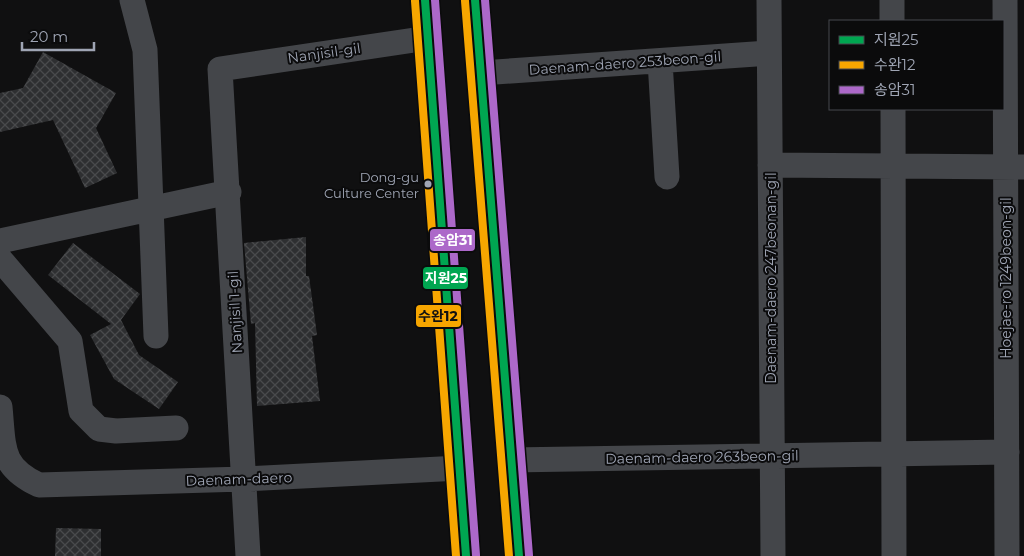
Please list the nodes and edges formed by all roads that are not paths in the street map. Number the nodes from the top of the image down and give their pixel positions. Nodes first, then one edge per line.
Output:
1 (132, 0) edge
2 (425, 0) edge
3 (475, 0) edge
4 (769, 0) edge
5 (892, 0) edge
6 (1005, 0) edge
7 (892, 20) edge
8 (428, 38) junction
9 (769, 53) junction
10 (660, 61) junction
11 (220, 69) joint
12 (481, 73) junction
13 (893, 110) edge
14 (770, 165) junction
15 (894, 166) junction
16 (1015, 166) edge
17 (667, 177) dead end
18 (229, 192) junction
19 (151, 207) junction
20 (0, 240) edge
21 (0, 259) edge
22 (1015, 299) edge
23 (156, 336) dead end
24 (0, 407) edge
25 (176, 428) dead end
26 (1007, 452) junction
27 (894, 454) junction
28 (772, 456) junction
29 (510, 460) junction
30 (460, 468) junction
31 (244, 479) junction
32 (248, 556) edge
33 (466, 556) edge
34 (519, 556) edge
35 (773, 556) edge
36 (894, 556) edge
37 (1008, 556) edge

1 - 19 street
2 - 8 main road
3 - 12 main road
4 - 9 street, Daenam-daero 247beonan-gil
5 - 7 street
6 - 16 street, Hoejae-ro 1249beon-gil
8 - 11 street, Nanjisil-gil
8 - 30 main road
9 - 10 street, Daenam-daero 253beon-gil
9 - 14 street, Daenam-daero 247beonan-gil
10 - 12 street, Daenam-daero 253beon-gil
10 - 17 street
11 - 18 street, Nanjisil 1-gil
12 - 29 main road
13 - 15 street
14 - 15 street
14 - 28 street, Daenam-daero 247beonan-gil
15 - 16 street
15 - 27 street
16 - 22 street, Hoejae-ro 1249beon-gil
18 - 19 street
18 - 31 street, Nanjisil 1-gil
19 - 20 street
19 - 23 street
21 - 25 street
22 - 26 street, Hoejae-ro 1249beon-gil
24 - 31 street, Daenam-daero
26 - 27 street, Daenam-daero 263beon-gil
26 - 37 street, Hoejae-ro 1249beon-gil
27 - 28 street, Daenam-daero 263beon-gil
27 - 36 street
28 - 29 street, Daenam-daero 263beon-gil
28 - 35 street, Daenam-daero 247beonan-gil
29 - 34 main road
30 - 31 street, Daenam-daero
30 - 33 main road
31 - 32 street, Nanjisil 1-gil

